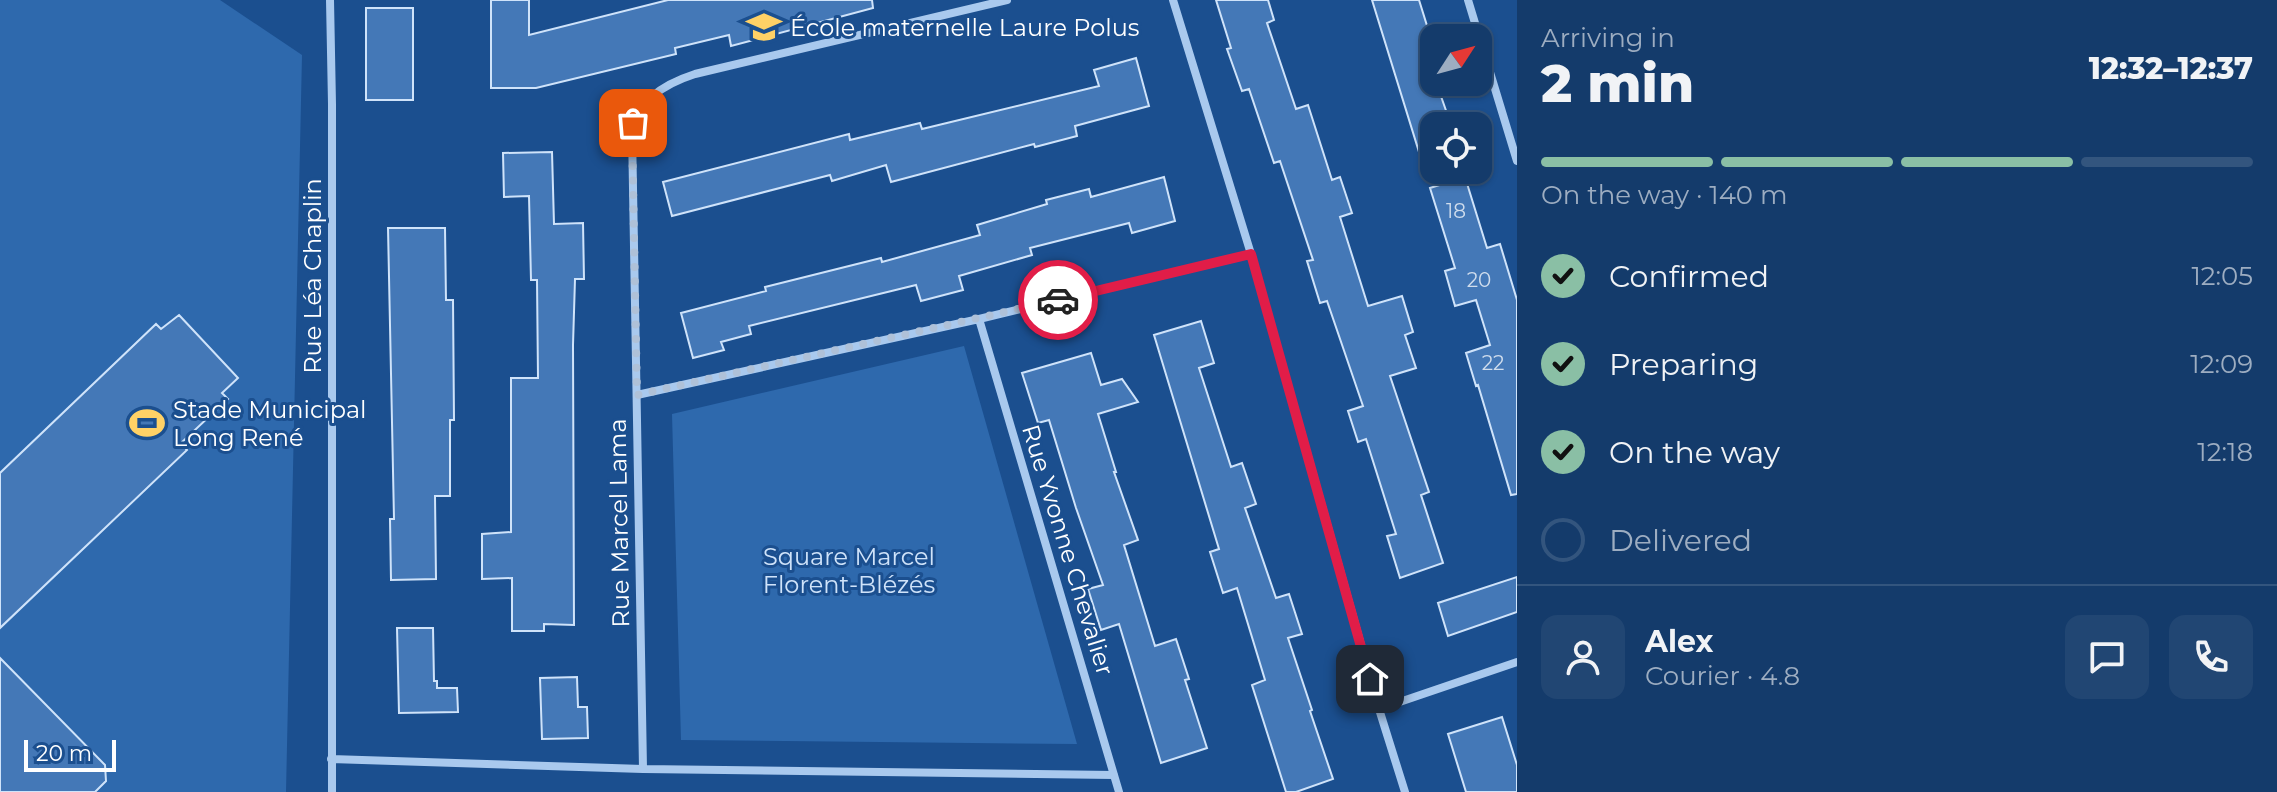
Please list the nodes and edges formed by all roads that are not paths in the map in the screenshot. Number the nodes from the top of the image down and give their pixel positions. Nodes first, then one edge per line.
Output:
1 (330, 0) edge
2 (1007, 0) edge
3 (1173, 0) edge
4 (1468, 0) edge
5 (1517, 161) edge
6 (1251, 254) junction
7 (979, 319) junction
8 (637, 395) junction
9 (1517, 662) edge
10 (1379, 709) junction
11 (331, 759) junction
12 (643, 769) junction
13 (1114, 775) junction
14 (332, 792) edge
15 (1119, 792) edge
16 (1405, 792) edge

1 - 11 street, Rue Léa Chaplin
2 - 8 street, Rue Marcel Lama
3 - 6 street
4 - 5 street
6 - 7 street
6 - 10 street
7 - 8 street
7 - 13 street, Rue Yvonne Chevalier
8 - 12 street, Rue Marcel Lama
9 - 10 street
10 - 16 street
11 - 12 street
11 - 14 street, Rue Léa Chaplin
12 - 13 street
13 - 15 street, Rue Yvonne Chevalier

